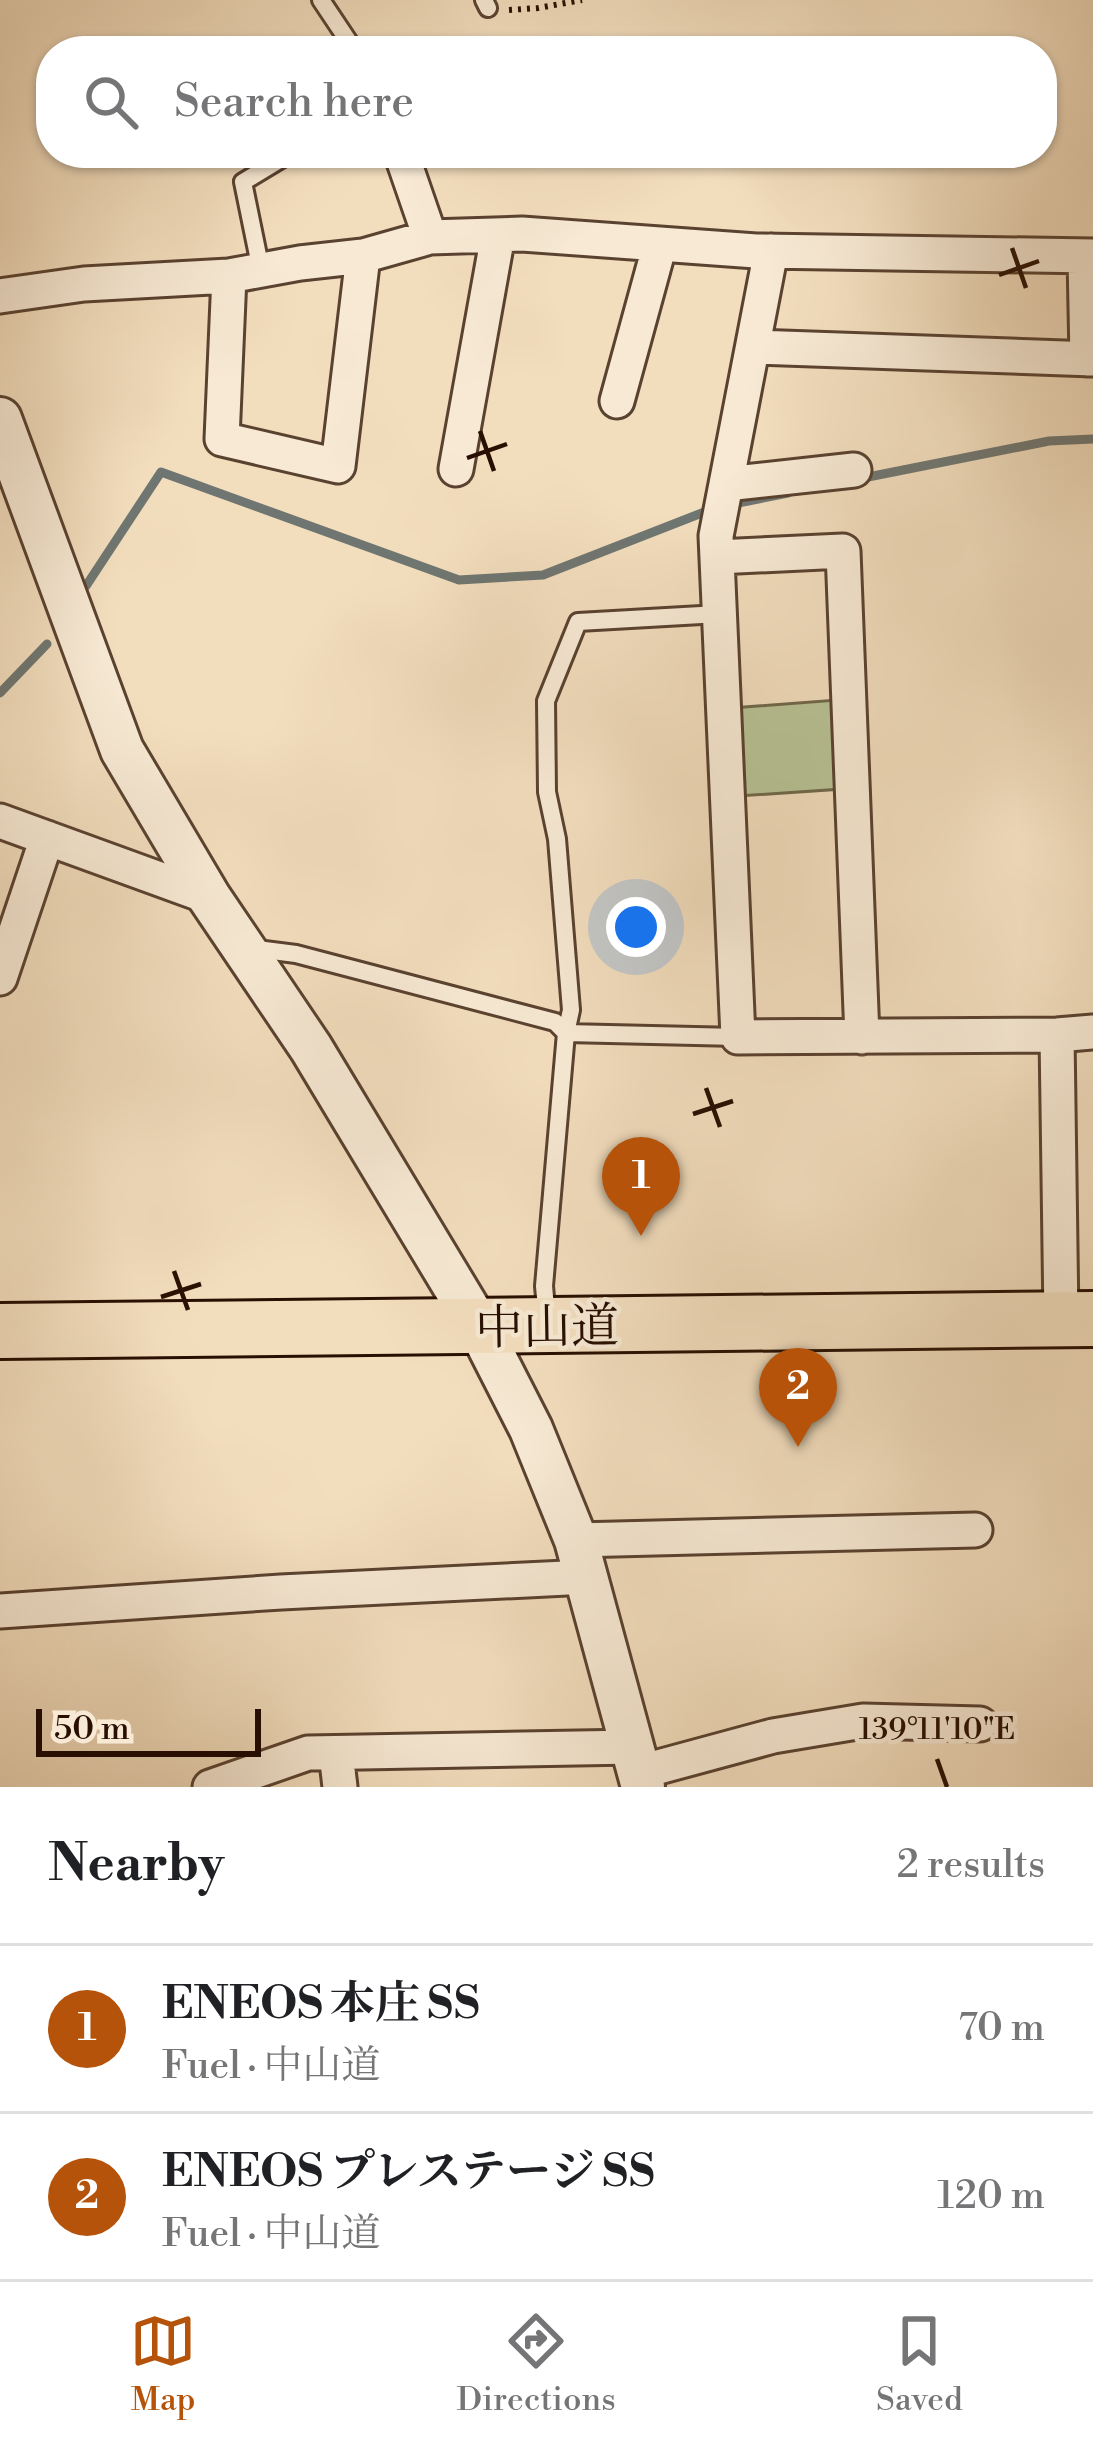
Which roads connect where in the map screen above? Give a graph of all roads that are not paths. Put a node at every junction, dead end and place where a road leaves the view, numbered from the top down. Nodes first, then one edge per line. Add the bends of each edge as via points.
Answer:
1 (320, 0) edge
2 (345, 36) edge
3 (266, 168) edge
4 (406, 168) edge
5 (498, 235) junction
6 (430, 237) junction
7 (660, 244) junction
8 (772, 251) junction
9 (363, 256) junction
10 (1089, 257) edge
11 (245, 273) junction
12 (0, 296) edge
13 (753, 347) junction
14 (1090, 359) edge
15 (617, 401) dead end
16 (0, 419) edge
17 (456, 470) dead end
18 (854, 470) dead end
19 (723, 501) junction
20 (717, 557) junction
21 (719, 614) junction
22 (0, 821) edge
23 (47, 838) junction
24 (209, 898) junction
25 (244, 947) junction
26 (0, 978) edge
27 (1093, 1032) edge
28 (566, 1033) junction
29 (1057, 1036) junction
30 (738, 1037) junction
31 (862, 1037) junction
32 (1077, 1319) edge
33 (548, 1326) junction
34 (479, 1327) junction
35 (0, 1331) edge
36 (975, 1530) dead end
37 (581, 1558) junction
38 (0, 1611) edge
39 (980, 1724) dead end
40 (336, 1753) junction
41 (639, 1769) edge
42 (210, 1787) edge
43 (340, 1787) edge

1 - 2 lane
3 - 11 lane via 243,182
4 - 6 street
5 - 6 street
5 - 7 street
5 - 17 street
6 - 9 street
7 - 8 street
7 - 15 street
8 - 10 street
8 - 13 street
9 - 11 street
9 - 11 street via 338,466 223,439
10 - 14 street
11 - 12 street
13 - 14 street
13 - 19 street
16 - 24 street via 122,750
18 - 19 street
19 - 20 street
20 - 21 street
20 - 31 street via 844,551
21 - 28 lane via 578,622 545,701 571,1010
21 - 30 street
22 - 23 street
23 - 24 street
23 - 26 street
24 - 25 street
25 - 28 lane via 555,1022
25 - 34 street
27 - 29 street
28 - 30 lane
28 - 33 lane via 544,1286
29 - 31 street
29 - 32 street
30 - 31 street
32 - 33 highway, 中山道
33 - 34 highway, 中山道
34 - 35 highway, 中山道
34 - 37 street via 531,1429
36 - 37 street
37 - 38 street via 281,1592
37 - 41 street
39 - 41 street via 863,1721
40 - 41 street
40 - 42 street via 308,1753
40 - 43 street

